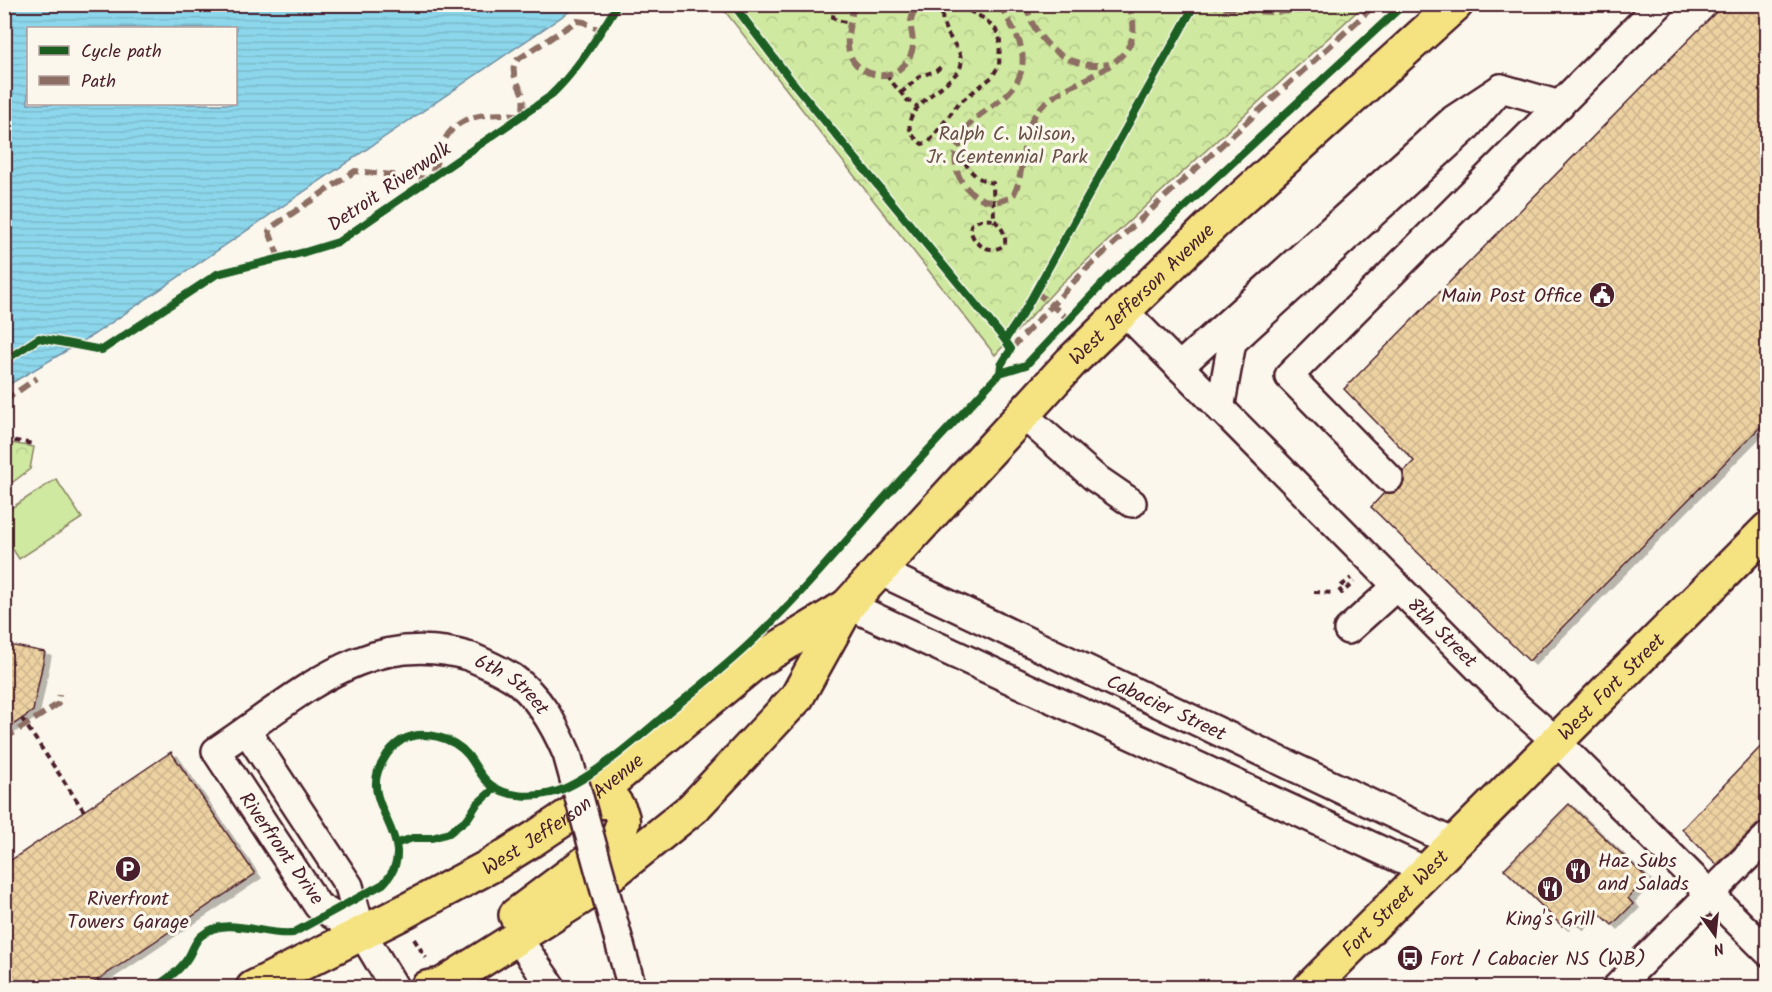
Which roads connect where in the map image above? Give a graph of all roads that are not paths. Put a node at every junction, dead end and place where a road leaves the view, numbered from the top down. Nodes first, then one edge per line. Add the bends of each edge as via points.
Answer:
1 (1456, 4) edge
2 (1660, 4) edge
3 (1501, 88) junction
4 (1560, 105) junction
5 (1123, 310) junction
6 (1179, 367) junction
7 (1220, 409) junction
8 (1022, 414) junction
9 (1389, 478) dead end
10 (1132, 503) dead end
11 (1767, 529) edge
12 (879, 571) junction
13 (1397, 586) junction
14 (848, 605) junction
15 (1348, 630) dead end
16 (247, 731) junction
17 (1556, 741) junction
18 (216, 751) joint
19 (574, 812) junction
20 (1767, 836) edge
21 (1454, 843) junction
22 (1426, 871) junction
23 (1710, 894) junction
24 (362, 933) junction
25 (517, 937) junction
26 (1767, 952) edge
27 (468, 967) junction
28 (427, 973) edge
29 (254, 987) edge
30 (395, 987) edge
31 (552, 987) edge
32 (632, 987) edge
33 (1310, 987) edge
34 (1616, 987) edge

1 - 5 main road, West Jefferson Avenue
2 - 4 street
3 - 4 street
3 - 6 street via 1454,119
3 - 7 street via 1465,129 1232,342
4 - 9 street via 1289,376
5 - 6 street, 8th Street
5 - 8 main road, West Jefferson Avenue
6 - 7 street, 8th Street
7 - 13 street, 8th Street
8 - 10 street via 1094,477
8 - 12 main road, West Jefferson Avenue
11 - 17 main road, West Fort Street
12 - 14 main road, West Jefferson Avenue
12 - 21 street, Cabacier Street
13 - 15 street
13 - 17 street, 8th Street
14 - 19 main road, West Jefferson Avenue via 754,663
14 - 22 street, Cabacier Street
14 - 25 main road, West Jefferson Avenue via 796,697 693,808 585,895
16 - 18 street, 6th Street
16 - 24 street, Riverfront Drive via 349,886
16 - 32 street, 6th Street, bridge via 323,678 351,664 399,649 450,650 514,678 556,729 567,754
17 - 21 main road, West Fort Street
17 - 23 street, 8th Street
18 - 24 street, Riverfront Drive via 318,906
19 - 24 main road, West Jefferson Avenue via 490,866
19 - 27 main road via 598,801 614,802 621,812 623,826 616,840 507,922
20 - 23 street
21 - 22 main road, Fort Street West
22 - 33 main road, Fort Street West
23 - 26 street, 8th Street
23 - 34 street
24 - 29 main road, West Jefferson Avenue
24 - 30 street, Riverfront Drive
25 - 27 main road, West Jefferson Avenue
25 - 31 street
27 - 28 main road, West Jefferson Avenue via 441,985

